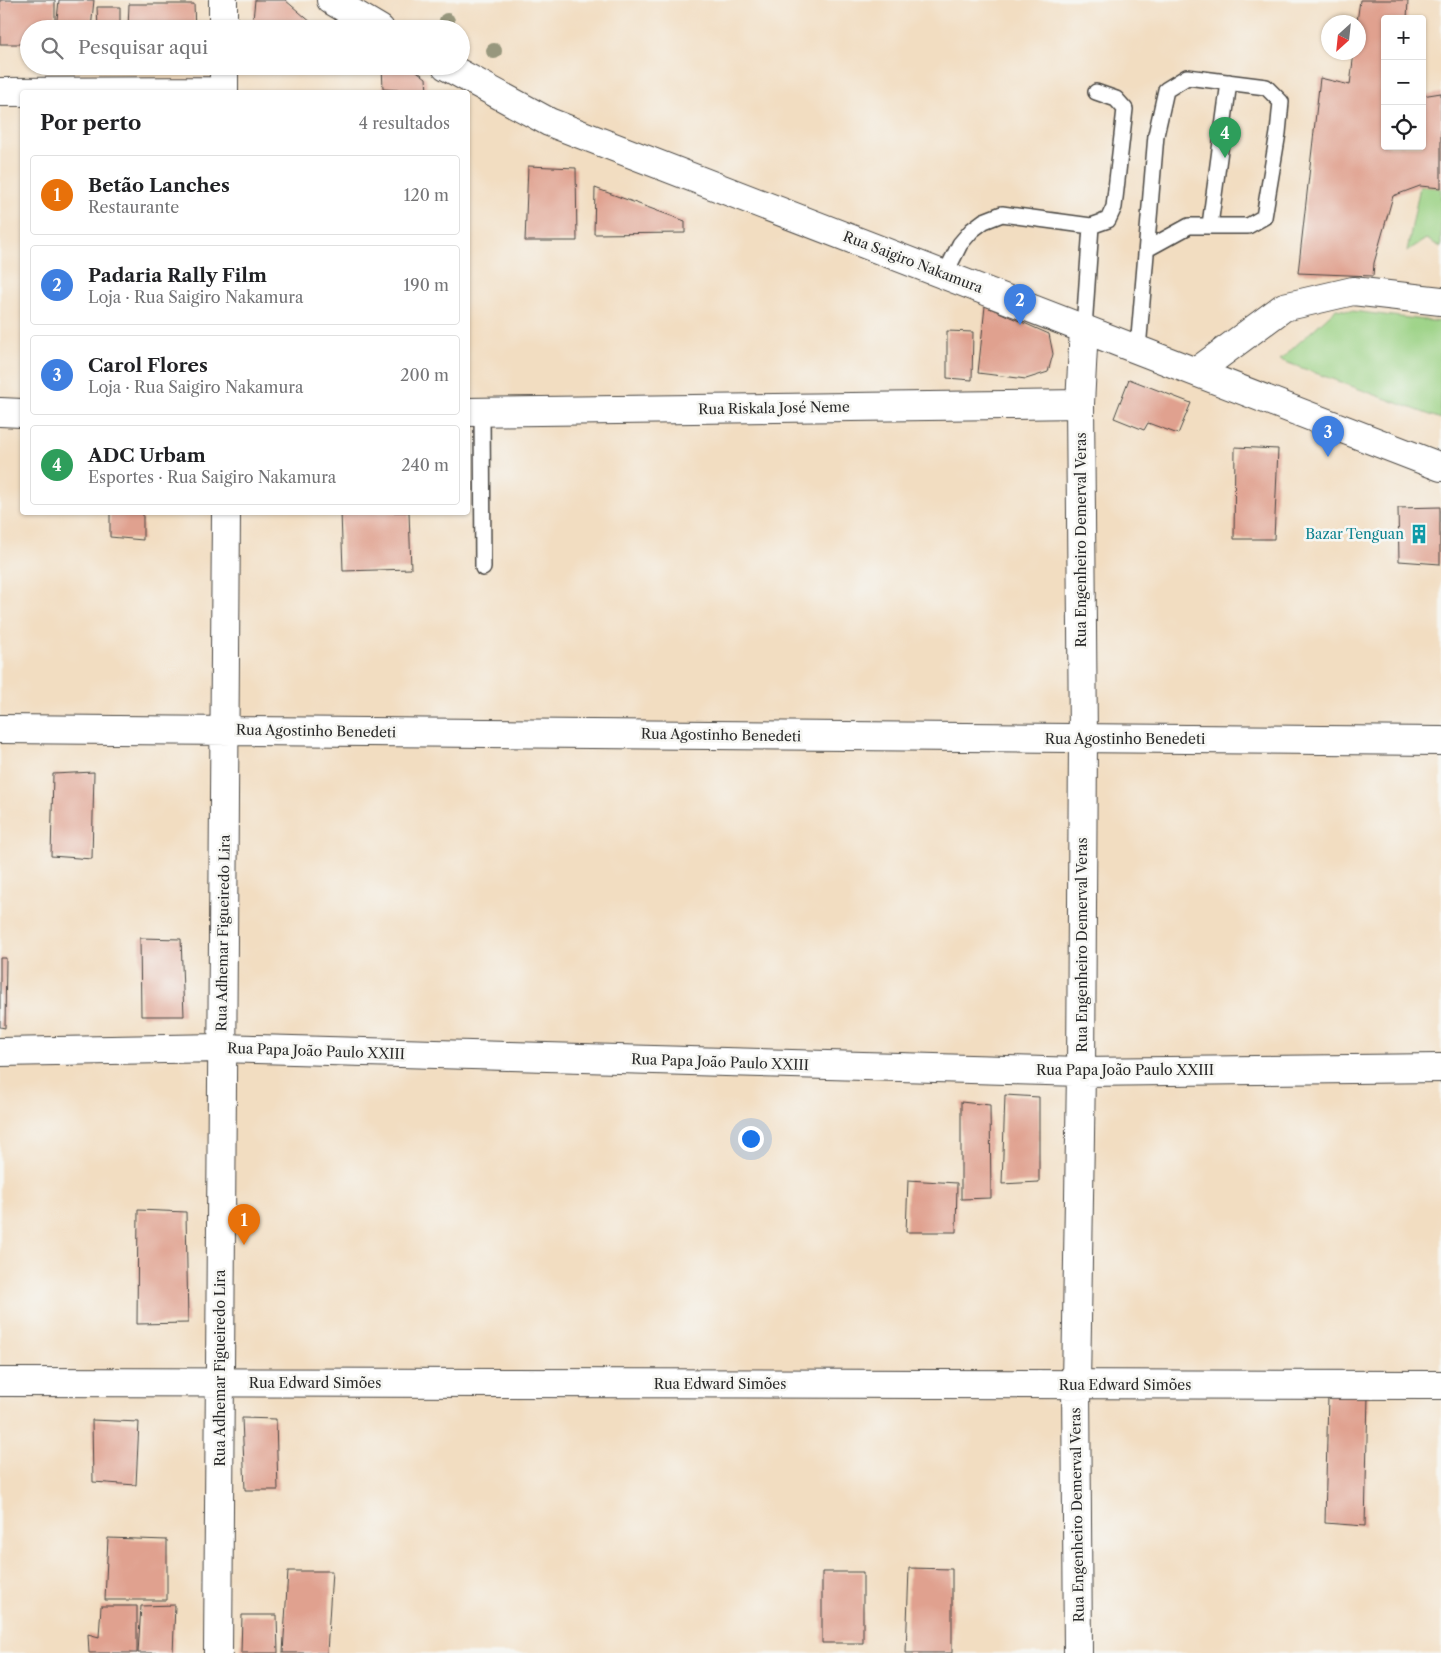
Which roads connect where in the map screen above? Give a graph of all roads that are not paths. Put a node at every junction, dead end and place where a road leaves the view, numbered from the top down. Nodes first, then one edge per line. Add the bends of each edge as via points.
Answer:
1 (223, 0) edge
2 (331, 0) edge
3 (223, 20) edge
4 (365, 20) edge
5 (463, 75) edge
6 (1228, 82) junction
7 (224, 83) edge
8 (50, 90) edge
9 (20, 91) edge
10 (0, 92) edge
11 (1096, 92) dead end
12 (1210, 225) junction
13 (1091, 226) junction
14 (1147, 249) junction
15 (945, 274) junction
16 (1441, 302) edge
17 (1084, 328) junction
18 (1138, 349) junction
19 (1196, 372) junction
20 (1080, 404) junction
21 (0, 412) edge
22 (475, 412) edge
23 (20, 413) edge
24 (1441, 466) edge
25 (226, 515) edge
26 (483, 568) dead end
27 (0, 730) edge
28 (225, 730) junction
29 (1083, 738) junction
30 (1441, 741) edge
31 (221, 1048) junction
32 (0, 1052) edge
33 (1441, 1068) edge
34 (1081, 1072) junction
35 (0, 1382) edge
36 (220, 1383) junction
37 (1076, 1385) junction
38 (1441, 1385) edge
39 (218, 1653) edge
40 (1078, 1653) edge

1 - 3 street
2 - 4 street
5 - 15 street, Rua Saigiro Nakamura via 549,122
6 - 12 lane
6 - 12 lane via 1266,87 1281,102 1278,133 1264,217 1248,226
6 - 14 lane via 1187,77 1166,90 1156,134
7 - 8 street
9 - 10 street
11 - 13 lane via 1116,99 1125,109 1114,207 1108,220
12 - 14 lane via 1189,226
13 - 15 lane via 1002,214 972,230 960,244
13 - 17 lane
14 - 18 lane
15 - 17 street, Rua Saigiro Nakamura
16 - 19 street via 1352,291 1284,307
17 - 18 street, Rua Saigiro Nakamura
17 - 20 street, Rua Engenheiro Demerval Veras
18 - 19 street, Rua Saigiro Nakamura
19 - 24 street, Rua Saigiro Nakamura
20 - 22 street, Rua Riskala José Neme
20 - 29 street, Rua Engenheiro Demerval Veras
21 - 23 street
22 - 26 lane
25 - 28 street, Rua Adhemar Figueiredo Lira
27 - 28 street, Rua Agostinho Benedeti
28 - 29 street, Rua Agostinho Benedeti
28 - 31 street, Rua Adhemar Figueiredo Lira
29 - 30 street, Rua Agostinho Benedeti
29 - 34 street, Rua Engenheiro Demerval Veras
31 - 32 street, Rua Papa João Paulo XXIII
31 - 34 street, Rua Papa João Paulo XXIII
31 - 36 street, Rua Adhemar Figueiredo Lira
33 - 34 street, Rua Papa João Paulo XXIII
34 - 37 street, Rua Engenheiro Demerval Veras
35 - 36 street, Rua Edward Simões
36 - 37 street, Rua Edward Simões
36 - 39 street, Rua Adhemar Figueiredo Lira
37 - 38 street, Rua Edward Simões
37 - 40 street, Rua Engenheiro Demerval Veras

